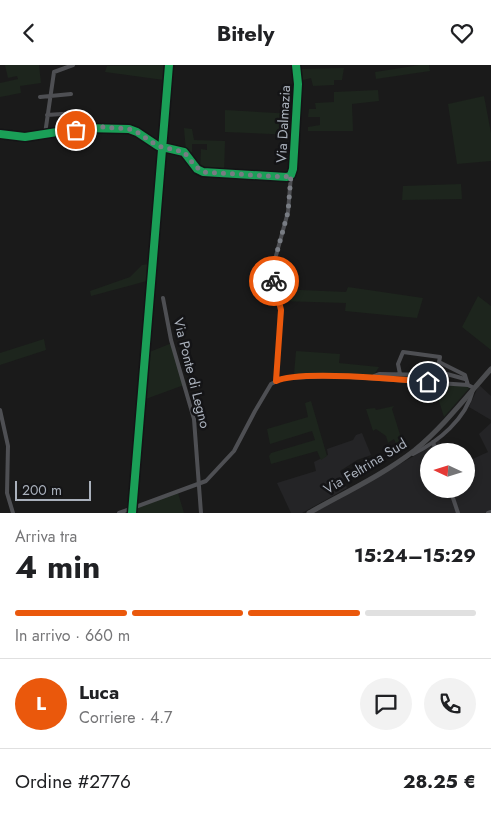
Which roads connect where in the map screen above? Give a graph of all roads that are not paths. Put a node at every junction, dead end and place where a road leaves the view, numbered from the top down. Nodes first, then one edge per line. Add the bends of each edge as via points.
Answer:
1 (73, 65) edge
2 (296, 65) edge
3 (71, 94) dead end
4 (50, 96) junction
5 (40, 97) dead end
6 (77, 113) dead end
7 (47, 115) junction
8 (0, 134) edge
9 (45, 135) junction
10 (291, 175) junction
11 (163, 298) dead end
12 (439, 362) junction
13 (491, 369) edge
14 (439, 372) junction
15 (400, 374) junction
16 (374, 376) dead end
17 (465, 379) junction
18 (276, 381) junction
19 (468, 385) junction
20 (474, 388) junction
21 (0, 410) edge
22 (433, 442) joint
23 (406, 457) junction
24 (199, 484) junction
25 (453, 498) edge
26 (13, 513) edge
27 (119, 513) edge
28 (201, 513) edge
29 (309, 513) edge
30 (458, 513) edge

1 - 4 street via 54,72
2 - 10 street, Via Dalmazia via 296,124
3 - 4 street
4 - 5 street
4 - 7 street
6 - 7 street
7 - 9 street
8 - 9 street, Via Dalmazia via 22,137
9 - 10 street, Via Dalmazia via 83,128 129,129 158,146 184,152 203,172
10 - 18 street, Via Dalmazia via 288,212 274,261 274,282 281,310
11 - 24 street, Via Ponte di Legno via 171,340 194,419
12 - 14 street
12 - 15 street via 440,357 406,351 400,357
12 - 17 street via 465,375
13 - 20 main road, Via Feltrina Sud
14 - 15 street via 434,375
14 - 17 street
15 - 16 street
17 - 19 street
18 - 19 street via 291,377 336,377
18 - 24 street via 258,405 234,451 206,481
19 - 20 street
20 - 22 street via 467,407 454,425
20 - 23 main road, Via Feltrina Sud
21 - 26 street via 8,446 6,493
22 - 23 street
23 - 29 main road, Via Feltrina Sud
24 - 27 street
24 - 28 street, Via Ponte di Legno
25 - 30 street

